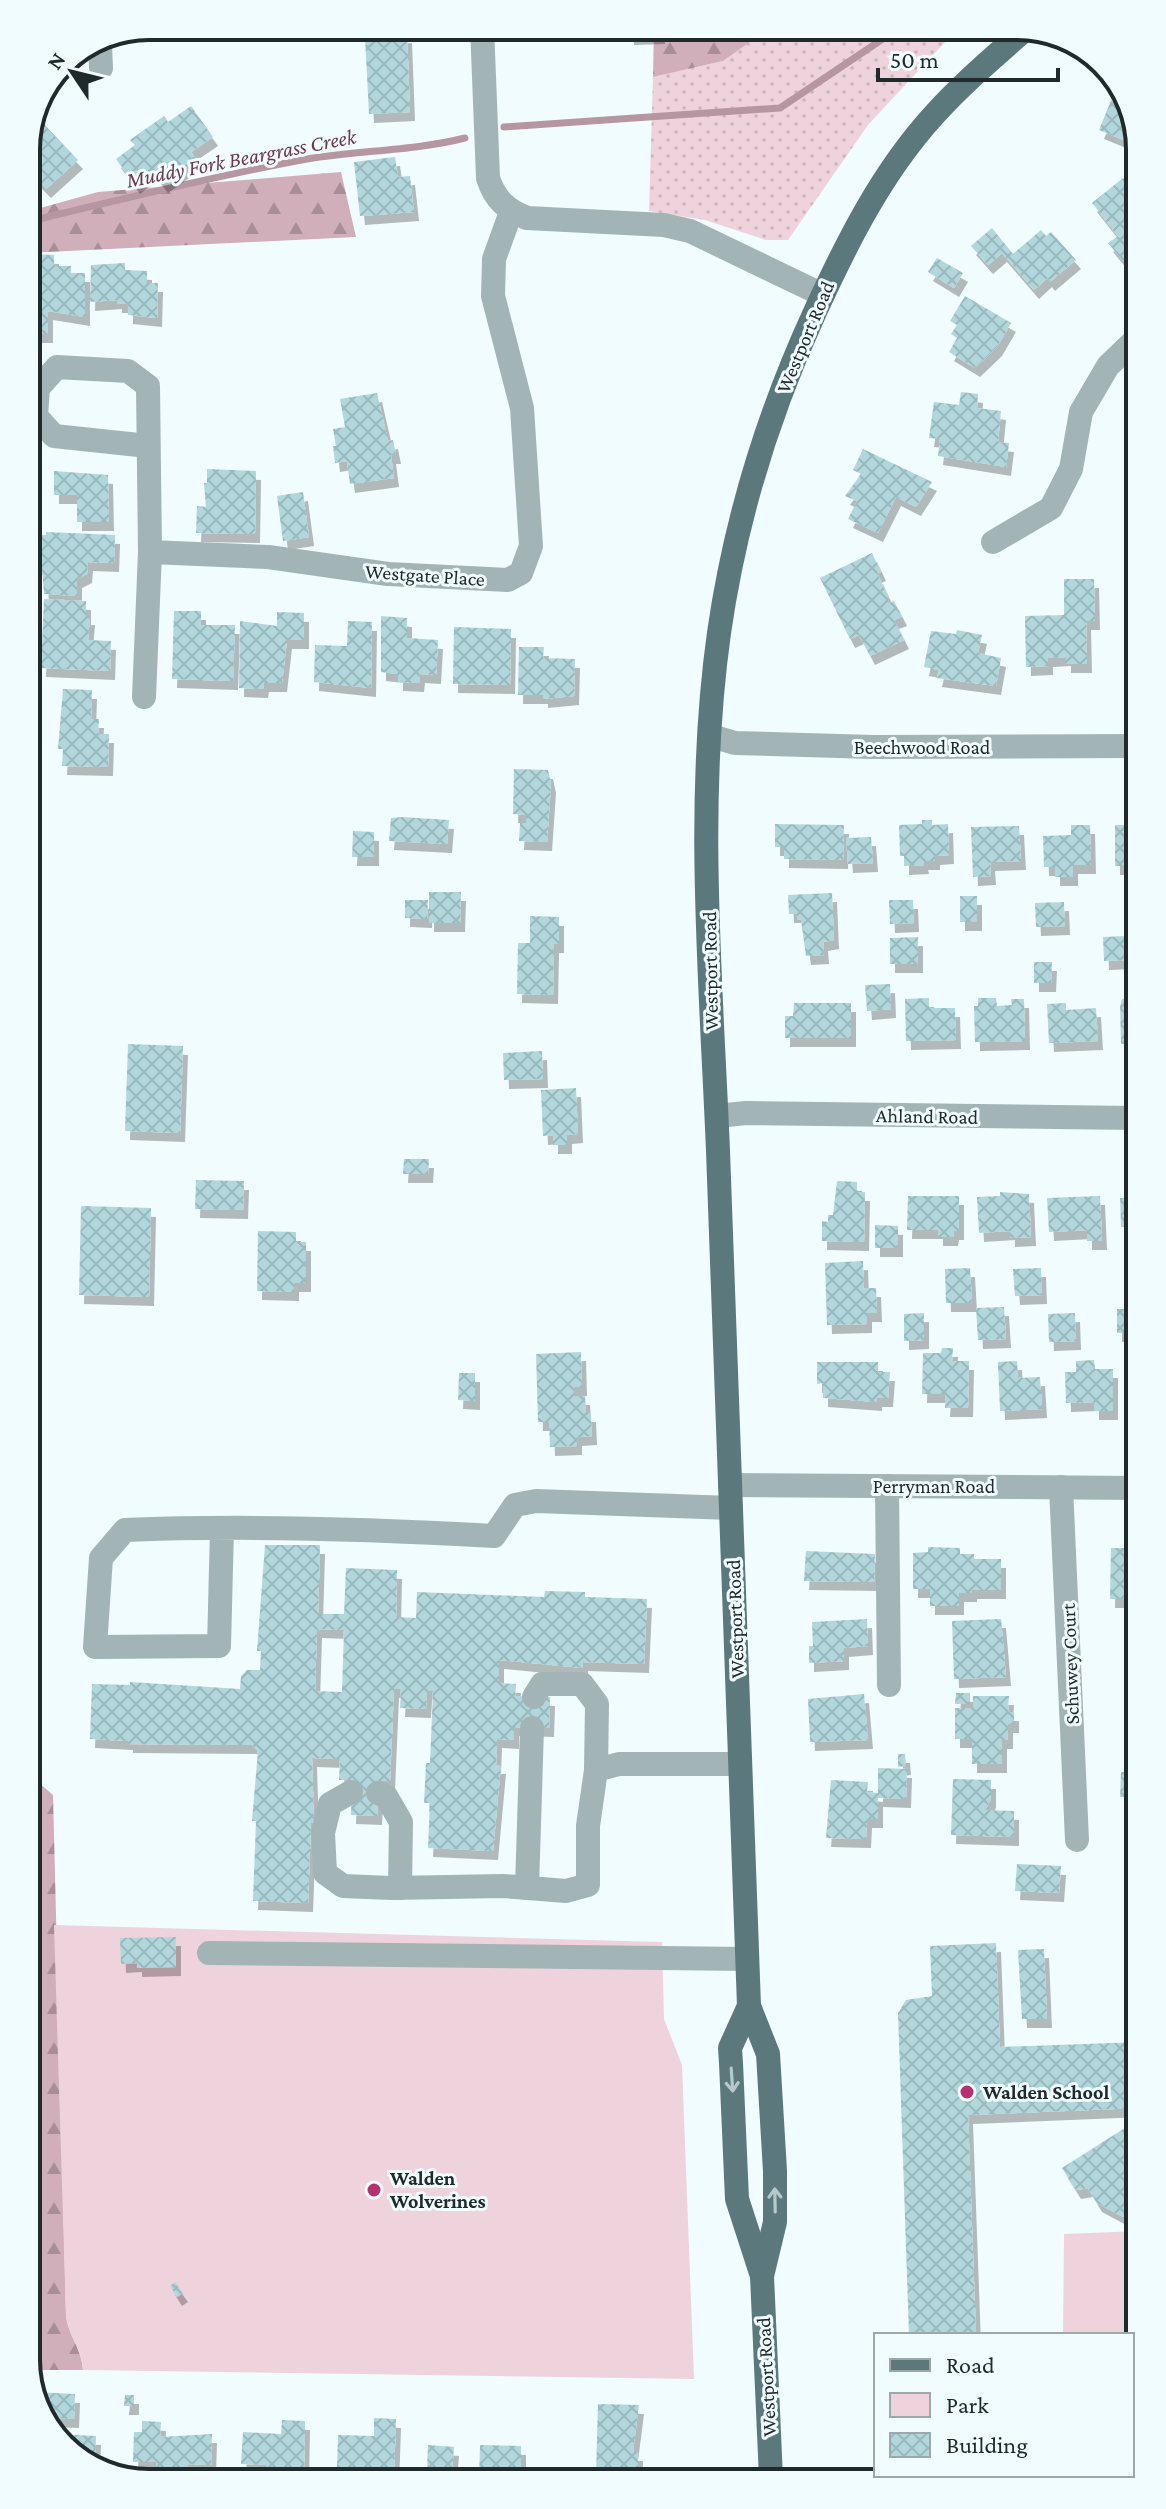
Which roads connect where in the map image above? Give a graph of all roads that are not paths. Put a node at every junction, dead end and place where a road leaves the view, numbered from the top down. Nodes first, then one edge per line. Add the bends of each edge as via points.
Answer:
1 (483, 40) edge
2 (1015, 40) edge
3 (511, 212) junction
4 (823, 295) junction
5 (1126, 349) edge
6 (40, 386) edge
7 (40, 420) edge
8 (148, 446) junction
9 (993, 542) dead end
10 (150, 552) junction
11 (144, 697) dead end
12 (711, 736) junction
13 (1126, 746) edge
14 (717, 1116) junction
15 (1126, 1118) edge
16 (887, 1486) junction
17 (1061, 1487) junction
18 (1126, 1488) edge
19 (730, 1497) junction
20 (222, 1529) junction
21 (889, 1685) dead end
22 (534, 1697) dead end
23 (532, 1728) dead end
24 (740, 1764) junction
25 (596, 1770) junction
26 (351, 1792) dead end
27 (378, 1793) dead end
28 (1077, 1840) dead end
29 (400, 1888) junction
30 (527, 1888) junction
31 (209, 1953) dead end
32 (747, 1959) junction
33 (749, 2006) junction
34 (762, 2276) junction
35 (771, 2469) edge

1 - 3 street via 488,178 498,200
2 - 4 main road, Westport Road via 924,128 849,236
3 - 4 street via 527,218 690,231
3 - 10 street, Westgate Place via 494,259 493,296 522,408 531,546 521,573 508,580 388,574 268,557
4 - 12 main road, Westport Road via 766,431 744,509 719,633
5 - 9 street via 1108,366 1081,412 1071,469 1051,508
6 - 8 street via 57,367 128,371 148,386
7 - 8 street via 54,436
8 - 10 street
10 - 11 street
12 - 13 street, Beechwood Road via 735,743 873,747
12 - 14 main road, Westport Road via 710,1033
14 - 15 street, Ahland Road
14 - 19 main road, Westport Road
16 - 17 street, Perryman Road
16 - 19 street, Perryman Road
16 - 21 street
17 - 18 street, Perryman Road
17 - 28 street, Schuwey Court
19 - 20 street, Perryman Road via 536,1501 515,1505 494,1536
19 - 24 main road, Westport Road
20 - 20 street via 125,1530 101,1558 95,1647 219,1646
22 - 25 street via 542,1684 582,1684 597,1704
23 - 30 street
24 - 25 street via 619,1764
24 - 32 main road, Westport Road
25 - 30 street via 588,1826 588,1885 566,1891
26 - 29 street via 330,1804 323,1833 325,1873 343,1886
27 - 29 street via 386,1796 401,1822
29 - 30 street
31 - 32 street
32 - 33 main road, Westport Road
34 -> 33 main road, Westport Road via 775,2222 775,2171 768,2054
33 -> 34 main road, Westport Road via 730,2048 737,2199
34 - 35 main road, Westport Road

